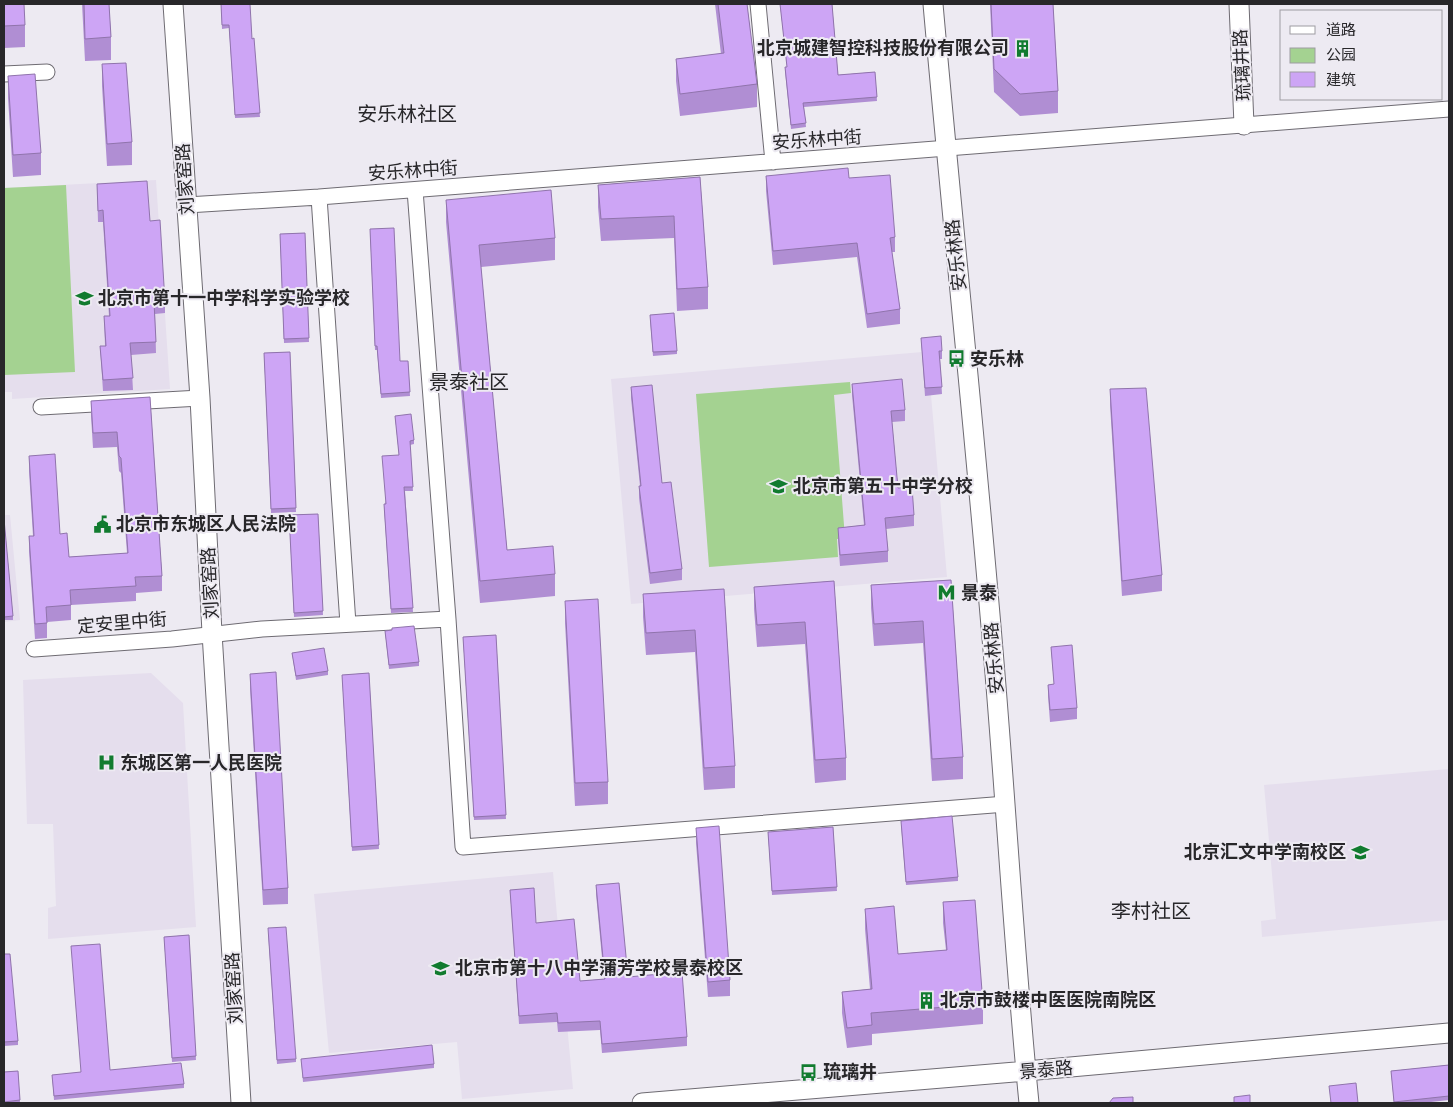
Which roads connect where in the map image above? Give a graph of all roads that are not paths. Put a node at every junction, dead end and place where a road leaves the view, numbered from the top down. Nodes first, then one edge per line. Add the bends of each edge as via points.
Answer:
1 (173, 4) edge
2 (758, 4) edge
3 (933, 4) edge
4 (1239, 4) edge
5 (46, 72) dead end
6 (4, 74) edge
7 (1449, 109) edge
8 (1244, 125) junction
9 (946, 148) junction
10 (773, 162) junction
11 (414, 190) junction
12 (319, 197) junction
13 (187, 205) junction
14 (200, 398) junction
15 (40, 407) dead end
16 (448, 619) junction
17 (348, 624) junction
18 (212, 633) junction
19 (34, 649) dead end
20 (1006, 804) junction
21 (1449, 1033) edge
22 (1026, 1072) junction
23 (241, 1103) edge
24 (642, 1103) edge
25 (1029, 1103) edge

1 - 13 street, 刘家窑路
2 - 10 street
3 - 9 street, 安乐林路
4 - 8 street, 琉璃井路
5 - 6 street
7 - 8 street, 安乐林中街
8 - 9 street, 安乐林中街
9 - 10 street, 安乐林中街
9 - 20 street, 安乐林路
10 - 11 street, 安乐林中街
11 - 12 street, 安乐林中街
11 - 16 street
12 - 13 street, 安乐林中街
12 - 17 street
13 - 14 street, 刘家窑路
14 - 15 street
14 - 18 street, 刘家窑路
16 - 17 street, 定安里中街
16 - 20 street via 463,847
17 - 18 street, 定安里中街
18 - 19 street, 定安里中街
18 - 23 street, 刘家窑路
20 - 22 street, 安乐林路
21 - 22 street, 景泰路
22 - 24 street, 景泰路
22 - 25 street, 安乐林路

